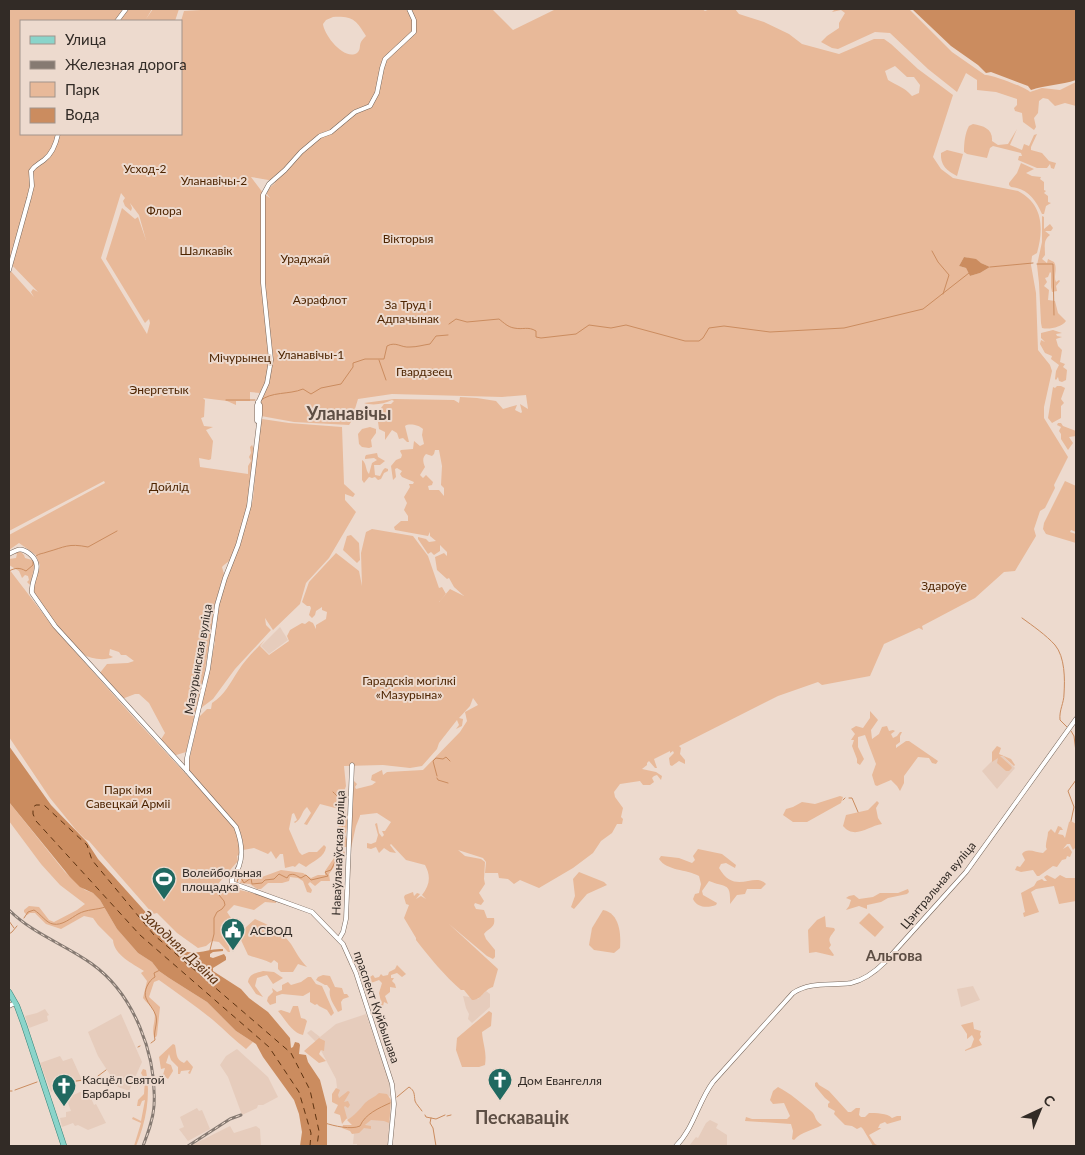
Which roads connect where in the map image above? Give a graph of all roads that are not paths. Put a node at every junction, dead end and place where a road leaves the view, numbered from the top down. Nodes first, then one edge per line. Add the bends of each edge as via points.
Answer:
1 (126, 9) edge
2 (409, 9) edge
3 (118, 20) edge
4 (58, 135) edge
5 (9, 270) edge
6 (9, 554) edge
7 (1076, 719) edge
8 (186, 764) junction
9 (181, 765) junction
10 (352, 765) dead end
11 (186, 771) junction
12 (339, 939) junction
13 (9, 992) edge
14 (9, 997) edge
15 (12, 1004) edge
16 (62, 1146) edge
17 (390, 1146) edge
18 (676, 1146) edge

1 - 3 street
2 - 8 street, Мазурынская вуліца via 414,20 414,32 386,59 370,106 355,112 331,132 320,136 264,189 263,283 271,360 258,402 260,410 249,506 217,606 208,669
4 - 5 street via 56,146 31,171 32,186
6 - 9 street via 18,548 33,558 37,564 32,593 55,626
7 - 18 street, Цэнтральная вуліца via 966,872 885,962 856,981 798,990 710,1086 687,1132
8 - 9 street
8 - 11 street, Мазурынская вуліца
9 - 11 street
10 - 12 street, Наваўланаўская вуліца via 346,919
11 - 12 street, праспект Куйбышава via 236,827 242,858 232,878 233,884 312,912
12 - 17 street, праспект Куйбышава via 350,956 392,1084 394,1104
13 - 15 main road
14 - 15 main road
15 - 16 main road via 27,1032

